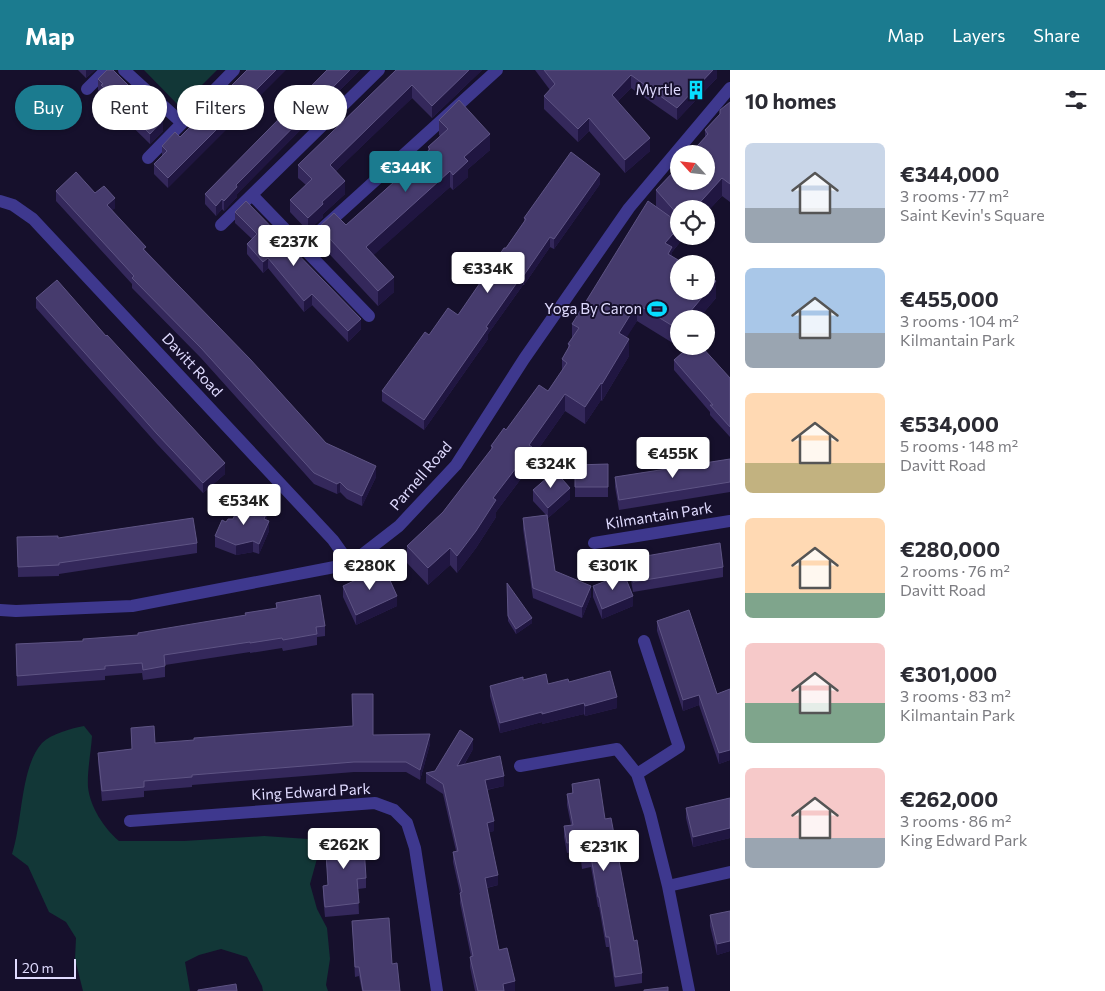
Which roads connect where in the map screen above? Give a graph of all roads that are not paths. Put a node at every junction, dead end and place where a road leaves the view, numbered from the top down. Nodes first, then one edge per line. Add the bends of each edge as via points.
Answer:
1 (106, 70) edge
2 (124, 70) edge
3 (234, 70) edge
4 (379, 70) edge
5 (497, 70) edge
6 (219, 85) edge
7 (730, 88) edge
8 (86, 89) dead end
9 (177, 118) edge
10 (177, 128) edge
11 (148, 158) dead end
12 (252, 194) junction
13 (0, 201) edge
14 (221, 226) dead end
15 (303, 246) junction
16 (369, 316) dead end
17 (730, 521) edge
18 (594, 543) dead end
19 (350, 564) junction
20 (0, 610) edge
21 (644, 641) dead end
22 (520, 766) dead end
23 (637, 774) junction
24 (130, 821) dead end
25 (730, 872) edge
26 (668, 886) junction
27 (437, 991) edge
28 (689, 991) edge

1 - 8 street
2 - 9 street
3 - 6 street
4 - 12 street
5 - 15 street
7 - 19 street, Parnell Road via 629,208 524,359 456,465 399,526
10 - 11 street
12 - 14 street
12 - 15 street
13 - 19 street, Davitt Road via 18,208 42,227 333,540
15 - 16 street
17 - 18 street, Kilmantain Park
19 - 20 street, Parnell Road via 132,606
21 - 23 street via 679,747
22 - 23 street via 617,749
23 - 26 street
24 - 27 street, King Edward Park via 375,803 394,810 407,823 415,848
25 - 26 street
26 - 28 street

